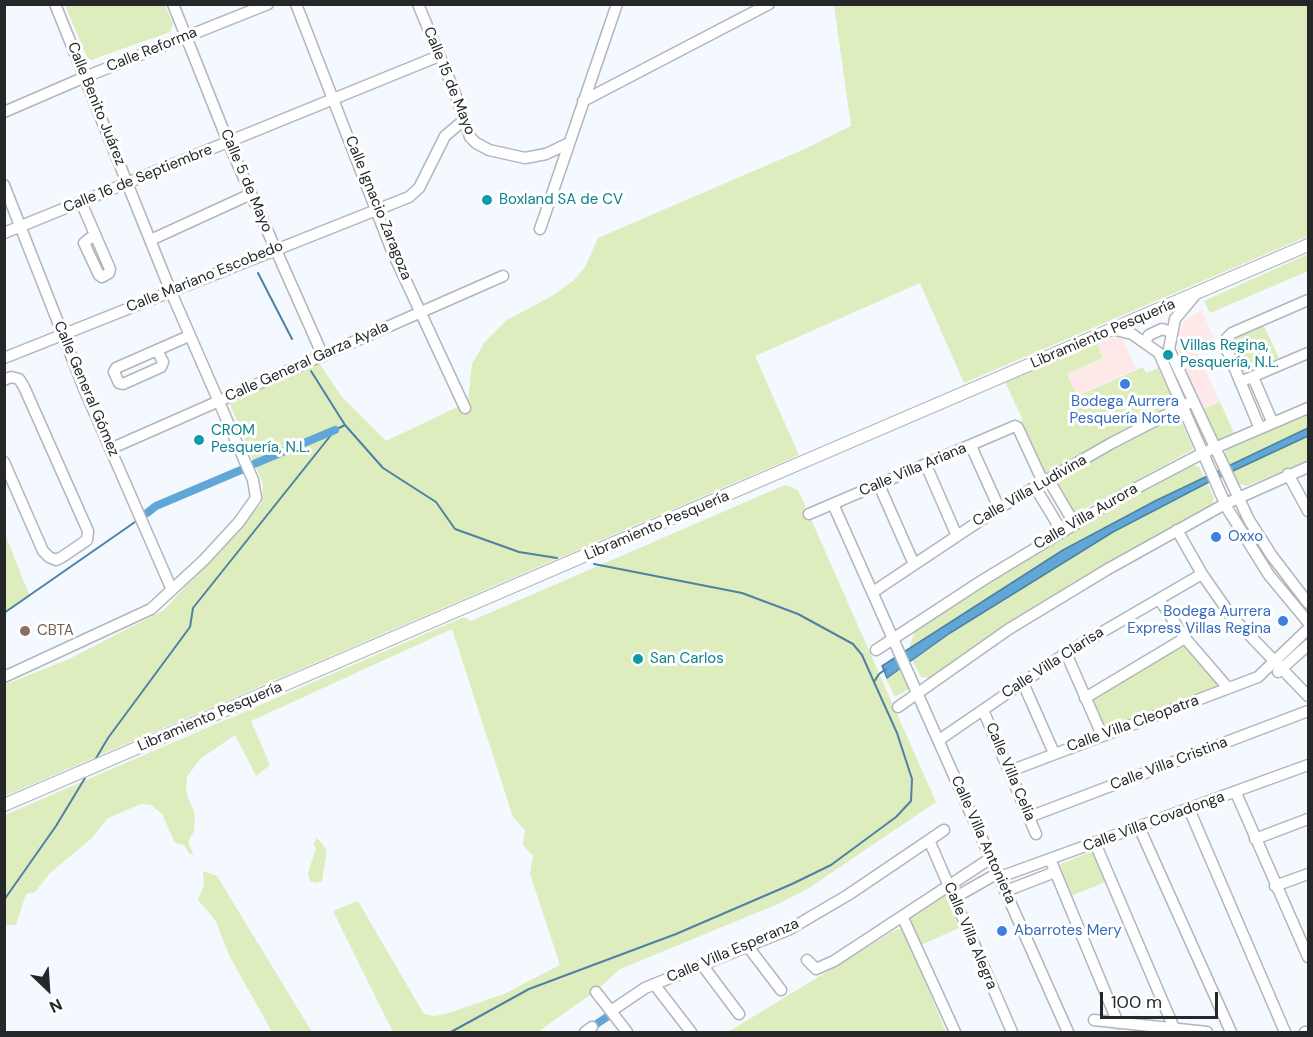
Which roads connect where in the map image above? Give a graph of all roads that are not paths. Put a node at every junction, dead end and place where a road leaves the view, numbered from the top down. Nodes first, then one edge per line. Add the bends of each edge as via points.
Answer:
1 (55, 4) edge
2 (173, 4) edge
3 (268, 4) edge
4 (296, 4) edge
5 (418, 4) edge
6 (617, 4) edge
7 (770, 4) edge
8 (186, 36) junction
9 (439, 56) junction
10 (85, 77) junction
11 (335, 99) junction
12 (583, 101) junction
13 (4, 112) edge
14 (464, 120) junction
15 (228, 142) junction
16 (568, 143) junction
17 (128, 184) junction
18 (4, 185) edge
19 (251, 194) junction
20 (81, 202) junction
21 (377, 208) junction
22 (21, 226) junction
23 (540, 229) dead end
24 (4, 233) edge
25 (95, 234) dead end
26 (155, 238) dead end
27 (1308, 245) edge
28 (275, 249) junction
29 (503, 276) dead end
30 (171, 292) junction
31 (1197, 293) junction
32 (1308, 300) edge
33 (1158, 310) junction
34 (420, 311) junction
35 (1141, 317) junction
36 (1175, 319) junction
37 (1112, 329) junction
38 (62, 334) junction
39 (1134, 334) junction
40 (189, 336) junction
41 (1170, 336) junction
42 (1148, 345) junction
43 (157, 350) dead end
44 (1308, 353) edge
45 (323, 356) junction
46 (4, 358) edge
47 (1253, 377) junction
48 (4, 380) edge
49 (1240, 382) junction
50 (1193, 401) junction
51 (218, 402) junction
52 (1182, 407) junction
53 (465, 408) dead end
54 (1308, 408) edge
55 (1266, 424) junction
56 (971, 446) junction
57 (110, 449) junction
58 (1210, 453) junction
59 (4, 462) edge
60 (926, 465) junction
61 (1308, 467) edge
62 (1288, 474) junction
63 (1042, 483) junction
64 (879, 485) junction
65 (1230, 498) junction
66 (834, 504) junction
67 (999, 508) junction
68 (1308, 511) edge
69 (809, 514) dead end
70 (1074, 523) junction
71 (1061, 530) junction
72 (1177, 530) junction
73 (956, 534) junction
74 (913, 562) junction
75 (1202, 574) junction
76 (172, 590) junction
77 (873, 592) junction
78 (1159, 599) junction
79 (1308, 603) edge
80 (1308, 622) edge
81 (1308, 629) edge
82 (1185, 638) junction
83 (894, 639) junction
84 (1308, 645) edge
85 (876, 650) dead end
86 (1066, 653) junction
87 (1279, 666) junction
88 (4, 677) edge
89 (1023, 683) junction
90 (1228, 688) junction
91 (917, 691) junction
92 (1308, 696) edge
93 (1086, 698) junction
94 (898, 707) dead end
95 (983, 710) junction
96 (1308, 711) edge
97 (1102, 735) junction
98 (939, 740) junction
99 (1054, 753) junction
100 (1308, 765) edge
101 (1010, 771) junction
102 (1236, 793) junction
103 (4, 806) edge
104 (1189, 809) junction
105 (1029, 817) junction
106 (1308, 819) edge
107 (1139, 827) junction
108 (944, 830) dead end
109 (1036, 834) dead end
110 (1255, 839) junction
111 (929, 840) junction
112 (1095, 843) junction
113 (991, 858) junction
114 (1050, 859) junction
115 (1055, 872) junction
116 (1308, 874) edge
117 (999, 875) junction
118 (948, 886) junction
119 (1275, 886) junction
120 (1006, 891) junction
121 (954, 898) junction
122 (903, 918) junction
123 (1308, 927) edge
124 (1297, 931) junction
125 (749, 948) junction
126 (1308, 957) edge
127 (807, 960) dead end
128 (703, 966) junction
129 (654, 984) junction
130 (781, 990) dead end
131 (596, 992) dead end
132 (611, 1011) junction
133 (740, 1014) dead end
134 (1094, 1020) dead end
135 (1118, 1023) junction
136 (1174, 1028) junction
137 (627, 1032) edge
138 (693, 1032) edge
139 (955, 1032) edge
140 (1012, 1032) edge
141 (1068, 1032) edge
142 (1207, 1032) edge
143 (1231, 1032) edge
144 (1286, 1032) edge

1 - 10 street, Calle Benito Juárez
2 - 8 street, Calle 5 de Mayo
3 - 8 street, Calle Reforma
4 - 11 street, Calle Ignacio Zaragoza
5 - 9 street, Calle 15 de Mayo
6 - 12 street
7 - 12 street
8 - 10 street, Calle Reforma
8 - 15 street, Calle 5 de Mayo
9 - 11 street, Calle 16 de Septiembre
9 - 14 street, Calle 15 de Mayo
10 - 13 street, Calle Reforma
10 - 17 street, Calle Benito Juárez
11 - 15 street, Calle 16 de Septiembre
11 - 21 street, Calle Ignacio Zaragoza
12 - 16 street
14 - 16 street, Calle 15 de Mayo via 470,137 489,150 525,158
14 - 21 street, Calle Mariano Escobedo via 445,136 419,188 406,199
15 - 17 street, Calle 16 de Septiembre
15 - 19 street, Calle 5 de Mayo
16 - 23 street
17 - 20 street, Calle 16 de Septiembre
17 - 30 street, Calle Benito Juárez
18 - 22 street, Calle General Gómez
19 - 26 street
19 - 28 street, Calle 5 de Mayo
20 - 22 street, Calle 16 de Septiembre
20 - 25 street
21 - 28 street, Calle Mariano Escobedo
21 - 34 street, Calle Ignacio Zaragoza
22 - 24 street, Calle 16 de Septiembre
22 - 38 street, Calle General Gómez
27 - 31 main road, Libramiento Pesquería
28 - 30 street, Calle Mariano Escobedo
28 - 45 street, Calle 5 de Mayo
29 - 34 street, Calle General Garza Ayala
30 - 38 street, Calle Mariano Escobedo
30 - 40 street, Calle Benito Juárez
31 - 33 main road, Libramiento Pesquería
31 - 36 street
32 - 49 street via 1227,338 1226,347
33 - 35 main road, Libramiento Pesquería
33 - 36 street via 1173,312
34 - 45 street, Calle General Garza Ayala
34 - 53 street, Calle Ignacio Zaragoza
35 - 37 main road, Libramiento Pesquería
35 - 39 street via 1131,326
36 - 41 street
37 - 39 street
37 - 103 main road, Libramiento Pesquería
38 - 46 street, Calle Mariano Escobedo
38 - 57 street, Calle General Gómez
39 - 42 street
40 - 43 street
40 - 51 street, Calle Benito Juárez
41 - 42 street via 1164,349
41 - 42 street via 1162,329 1147,337
41 - 50 street via 1169,349
42 - 52 street via 1159,353
44 - 47 street
45 - 51 street, Calle General Garza Ayala
47 - 49 street
47 - 55 street
48 - 59 street via 11,377 24,387 88,531 87,540 56,560 49,557
49 - 55 street
50 - 52 street, Calle Villa Ludivina
50 - 58 street
51 - 57 street, Calle General Garza Ayala
51 - 76 street, Calle Benito Juárez via 253,480 256,498 239,522
52 - 58 street
52 - 63 street, Calle Villa Ludivina
54 - 55 street, Calle Villa Aurora
55 - 58 street, Calle Villa Aurora
56 - 60 street, Calle Villa Ariana
56 - 63 street, Calle Villa Ariana via 1016,426
56 - 67 street
57 - 76 street, Calle General Gómez
58 - 65 street
58 - 70 street, Calle Villa Aurora
60 - 64 street, Calle Villa Ariana
60 - 73 street
61 - 62 street
62 - 65 street
62 - 68 street
63 - 67 street, Calle Villa Ludivina
63 - 70 street
63 - 71 street
64 - 66 street, Calle Villa Ariana
64 - 74 street
65 - 72 street
65 - 79 street
65 - 80 street via 1269,575
66 - 69 street, Calle Villa Ariana
66 - 77 street
67 - 73 street, Calle Villa Ludivina
70 - 71 street, Calle Villa Aurora
71 - 83 street, Calle Villa Aurora
72 - 75 street
72 - 91 street via 1107,568
73 - 74 street, Calle Villa Ludivina
74 - 77 street, Calle Villa Ludivina
75 - 78 street, Calle Villa Clarisa
75 - 87 street via 1232,617
76 - 88 street via 151,609 126,622
77 - 83 street
78 - 82 street
78 - 86 street, Calle Villa Clarisa
81 - 87 street, Calle Villa Cleopatra
82 - 90 street
82 - 93 street
83 - 85 street, Calle Villa Aurora
83 - 91 street, Calle Villa Antonieta
84 - 87 street, Calle Villa Cleopatra
86 - 89 street, Calle Villa Clarisa
86 - 93 street
87 - 90 street, Calle Villa Cleopatra
87 - 92 street
89 - 95 street, Calle Villa Clarisa
89 - 99 street
90 - 97 street, Calle Villa Cleopatra
91 - 94 street
91 - 98 street, Calle Villa Antonieta
93 - 97 street
95 - 98 street, Calle Villa Clarisa
95 - 101 street, Calle Villa Celia
96 - 105 street, Calle Villa Cristina
97 - 99 street, Calle Villa Cleopatra
98 - 113 street, Calle Villa Antonieta
99 - 101 street, Calle Villa Cleopatra
100 - 102 street, Calle Villa Covadonga
101 - 105 street, Calle Villa Celia
102 - 104 street, Calle Villa Covadonga
102 - 110 street
104 - 107 street, Calle Villa Covadonga
104 - 144 street
105 - 109 street, Calle Villa Celia
106 - 110 street
107 - 112 street, Calle Villa Covadonga
107 - 143 street
108 - 111 street, Calle Villa Esperanza
110 - 119 street
111 - 118 street, Calle Villa Alegra
111 - 125 street, Calle Villa Esperanza via 824,911
112 - 114 street, Calle Villa Covadonga
112 - 136 street
113 - 117 street, Calle Villa Antonieta
113 - 118 street
114 - 115 street
114 - 117 street, Calle Villa Covadonga
115 - 120 street
115 - 135 street
116 - 119 street
117 - 120 street, Calle Villa Antonieta
117 - 121 street, Calle Villa Covadonga
118 - 121 street, Calle Villa Alegra
118 - 122 street
119 - 124 street
120 - 141 street, Calle Villa Antonieta
121 - 140 street, Calle Villa Alegra
122 - 127 street via 819,969
122 - 139 street
123 - 124 street
124 - 126 street
125 - 128 street, Calle Villa Esperanza
125 - 130 street
128 - 129 street, Calle Villa Esperanza
128 - 133 street
129 - 132 street, Calle Villa Esperanza
129 - 138 street
131 - 132 street
132 - 137 street
134 - 135 street
135 - 136 street
136 - 142 street

